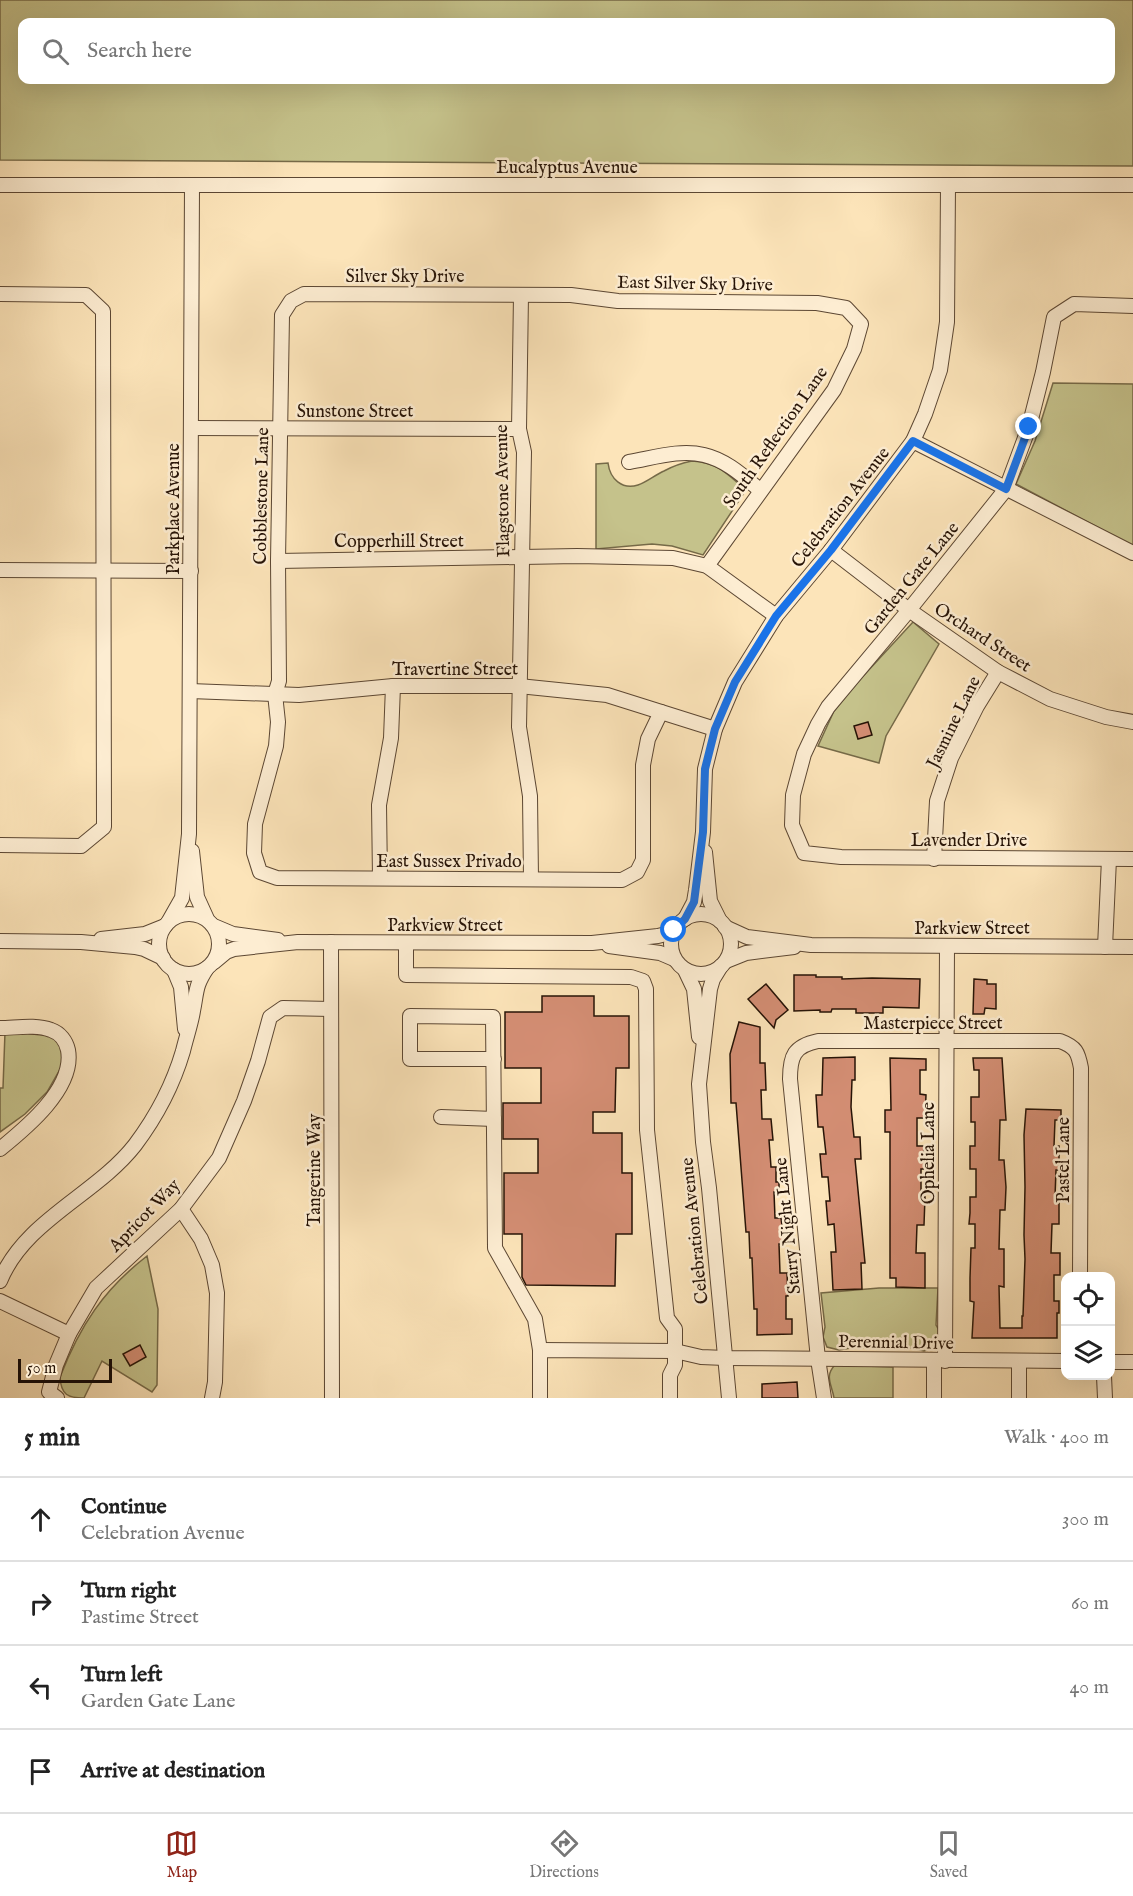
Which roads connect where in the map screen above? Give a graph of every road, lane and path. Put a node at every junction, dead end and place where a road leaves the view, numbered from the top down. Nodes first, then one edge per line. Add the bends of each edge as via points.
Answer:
1 (0, 185) edge
2 (192, 185) junction
3 (948, 185) junction
4 (1133, 185) edge
5 (0, 294) edge
6 (521, 295) junction
7 (291, 301) joint
8 (1133, 306) edge
9 (861, 324) joint
10 (191, 428) junction
11 (279, 429) junction
12 (519, 429) junction
13 (913, 441) junction
14 (629, 462) dead end
15 (1006, 489) junction
16 (760, 490) junction
17 (831, 550) junction
18 (1133, 553) edge
19 (521, 558) junction
20 (278, 561) junction
21 (707, 566) junction
22 (0, 570) edge
23 (103, 571) junction
24 (191, 572) junction
25 (909, 610) junction
26 (776, 616) junction
27 (998, 672) junction
28 (393, 686) junction
29 (519, 686) junction
30 (190, 691) junction
31 (275, 694) junction
32 (661, 712) junction
33 (1133, 722) edge
34 (715, 729) junction
35 (703, 832) junction
36 (189, 834) junction
37 (0, 845) edge
38 (804, 853) joint
39 (934, 859) junction
40 (1109, 859) junction
41 (1133, 859) edge
42 (260, 872) joint
43 (380, 878) junction
44 (531, 879) junction
45 (211, 922) junction
46 (682, 922) junction
47 (167, 924) junction
48 (723, 924) junction
49 (0, 941) edge
50 (81, 942) junction
51 (298, 942) junction
52 (331, 942) junction
53 (406, 943) junction
54 (592, 943) junction
55 (811, 945) junction
56 (947, 946) junction
57 (1106, 947) junction
58 (1133, 947) edge
59 (163, 958) junction
60 (674, 959) junction
61 (724, 964) junction
62 (211, 965) junction
63 (174, 970) junction
64 (685, 970) junction
65 (332, 1009) junction
66 (0, 1028) edge
67 (186, 1037) junction
68 (946, 1042) junction
69 (1072, 1046) joint
70 (796, 1052) joint
71 (494, 1059) junction
72 (702, 1060) junction
73 (441, 1117) dead end
74 (494, 1119) junction
75 (0, 1149) edge
76 (181, 1209) junction
77 (1080, 1272) edge
78 (0, 1281) edge
79 (0, 1301) edge
80 (69, 1334) junction
81 (540, 1350) junction
82 (675, 1351) junction
83 (725, 1358) junction
84 (818, 1359) junction
85 (940, 1361) junction
86 (1019, 1361) junction
87 (1061, 1361) edge
88 (1115, 1362) edge
89 (1133, 1362) edge
90 (1104, 1380) edge
91 (53, 1395) edge
92 (212, 1398) edge
93 (332, 1398) edge
94 (540, 1398) edge
95 (670, 1398) edge
96 (729, 1398) edge
97 (824, 1398) edge
98 (934, 1398) edge
99 (1019, 1398) edge
100 (1105, 1398) edge

1 - 2 street, Eucalyptus Avenue
2 - 3 street, Eucalyptus Avenue
2 - 10 street, Parkplace Avenue
3 - 4 street, Eucalyptus Avenue
3 - 13 street, Celebration Avenue via 947,322 940,370
5 - 23 street via 86,295 103,311
6 - 7 street, Silver Sky Drive via 304,294
6 - 9 street, East Silver Sky Drive via 571,295 618,301 817,303 846,308
6 - 12 street, Flagstone Avenue
7 - 11 street, Cobblestone Lane via 282,315
8 - 15 street, Garden Gate Lane via 1074,304 1054,317 1029,427
9 - 16 street, South Reflection Lane via 834,390
10 - 11 street, Sunstone Street
10 - 24 street, Parkplace Avenue
11 - 12 street, Sunstone Street
11 - 20 street, Cobblestone Lane
12 - 19 street, Flagstone Avenue via 524,452
13 - 15 street
13 - 17 street, Celebration Avenue
14 - 16 street via 679,453 705,455 732,468
15 - 18 street
15 - 25 street, Garden Gate Lane
16 - 21 street, South Reflection Lane
17 - 25 street, Orchard Street
17 - 26 street, Celebration Avenue
19 - 20 street, Copperhill Street
19 - 21 street, Copperhill Street via 673,558
19 - 29 street, Flagstone Avenue
20 - 31 street, Cobblestone Lane via 279,681
21 - 26 street
22 - 23 street
23 - 24 street
23 - 37 street via 104,827 81,846
24 - 30 street, Parkplace Avenue
25 - 27 street, Orchard Street
25 - 38 street, Garden Gate Lane via 828,707 804,754 794,795 792,825
26 - 34 street, Celebration Avenue via 735,682
27 - 33 street, Orchard Street via 1050,699
27 - 39 street, Jasmine Lane via 951,758 937,801
28 - 29 street, Travertine Street
28 - 31 street, Travertine Street
28 - 43 street via 391,738 379,805
29 - 32 street, Travertine Street via 607,695
29 - 44 street, Flagstone Avenue via 519,727 530,796
30 - 31 street, Travertine Street
30 - 36 street, Parkplace Avenue
31 - 42 street, Cobblestone Lane via 276,746 255,824 254,853
32 - 34 street, Travertine Street
32 - 44 street, East Sussex Privado via 648,739 643,765 643,860 637,872 622,879
34 - 35 street, Celebration Avenue via 705,769
35 - 46 street, Celebration Avenue via 694,902
35 - 48 street, Celebration Avenue via 710,901
36 - 45 street, Parkplace Avenue via 197,897
36 - 47 street, Parkplace Avenue via 182,898
38 - 39 street, Lavender Drive
39 - 40 street, Lavender Drive
40 - 41 street, Lavender Drive
40 - 57 street
42 - 43 street, East Sussex Privado via 278,878
43 - 44 street, East Sussex Privado
45 - 47 street via 192,914 176,916
45 - 51 street via 233,934
45 - 62 street via 220,944
46 - 48 street via 703,915
46 - 54 street, Parkview Street via 658,936
46 - 60 street via 674,930
47 - 50 street via 145,934
47 - 59 street via 159,942
48 - 55 street, Parkview Street via 747,937
48 - 61 street via 731,944
49 - 50 street
50 - 59 street via 135,947
51 - 52 street, Parkview Street
51 - 62 street via 234,949
52 - 53 street, Parkview Street
52 - 65 street, Tangerine Way
53 - 54 street, Parkview Street
53 - 82 street via 406,975 631,977 643,981 647,1130 667,1318 675,1329
54 - 60 street, Parkview Street via 660,953
55 - 56 street, Parkview Street
55 - 61 street, Parkview Street via 746,953
56 - 57 street, Parkview Street
56 - 68 street, Ophelia Lane
57 - 58 street, Parkview Street
59 - 63 street
60 - 64 street
61 - 64 street via 700,975
61 - 72 street, Celebration Avenue via 710,989
62 - 63 street via 191,974
62 - 67 street via 197,986
63 - 67 street via 181,987
64 - 72 street, Celebration Avenue via 694,989
65 - 76 street, Apricot Way via 283,1008 270,1017 244,1101 219,1158
65 - 93 street, Tangerine Way
66 - 75 street via 50,1029 66,1042 69,1063 58,1089 32,1122
67 - 78 street via 176,1071 154,1118 133,1147 30,1237
68 - 69 street, Masterpiece Street via 1060,1041
68 - 70 street, Masterpiece Street via 818,1041 805,1044
68 - 85 street, Ophelia Lane
69 - 77 street, Pastel Lane via 1081,1068
70 - 84 street, Starry Night Lane via 790,1063 790,1079
71 - 71 street via 494,1017 410,1016 410,1059
71 - 74 street
72 - 83 street, Celebration Avenue via 699,1084 703,1142
73 - 74 street
74 - 81 street via 495,1248 535,1319
76 - 80 street, Apricot Way via 96,1288
76 - 92 street via 201,1239 212,1265 217,1293
79 - 80 street
80 - 91 street, Apricot Way via 56,1365
81 - 82 street, Perennial Drive
81 - 94 street
82 - 83 street, Perennial Drive
82 - 95 street
83 - 84 street, Perennial Drive
83 - 96 street, Celebration Avenue
84 - 85 street, Perennial Drive
84 - 97 street, Starry Night Lane
85 - 86 street, Perennial Drive
85 - 98 street, Ophelia Lane
86 - 87 street, Perennial Drive
86 - 99 street
88 - 89 street
90 - 100 street

